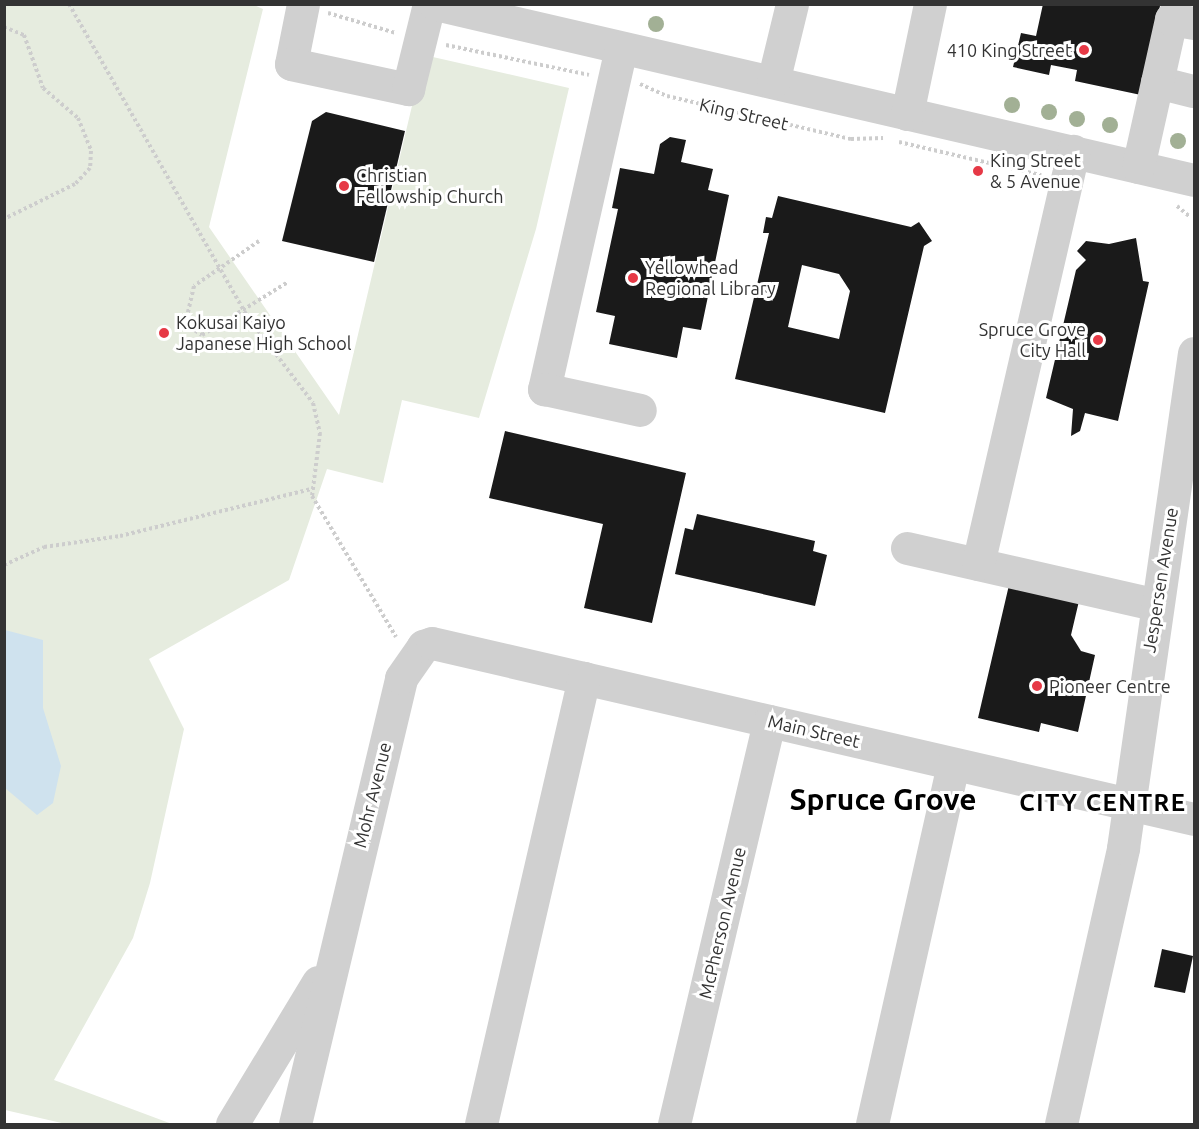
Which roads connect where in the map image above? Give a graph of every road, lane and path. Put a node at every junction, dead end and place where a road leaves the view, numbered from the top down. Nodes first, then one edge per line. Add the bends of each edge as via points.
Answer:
1 (69, 4) edge
2 (429, 4) edge
3 (435, 4) edge
4 (792, 4) edge
5 (930, 4) edge
6 (303, 5) edge
7 (493, 11) edge
8 (1194, 23) edge
9 (4, 27) edge
10 (418, 39) junction
11 (618, 63) junction
12 (773, 82) junction
13 (1157, 82) junction
14 (1194, 91) edge
15 (907, 114) junction
16 (1069, 166) junction
17 (1138, 167) junction
18 (1194, 180) edge
19 (1173, 204) dead end
20 (1189, 216) dead end
21 (4, 219) edge
22 (259, 241) dead end
23 (219, 268) junction
24 (288, 282) dead end
25 (244, 312) junction
26 (1194, 353) edge
27 (640, 410) dead end
28 (311, 489) junction
29 (907, 548) dead end
30 (978, 564) junction
31 (4, 565) edge
32 (1156, 605) junction
33 (421, 650) junction
34 (584, 678) junction
35 (769, 721) junction
36 (953, 764) junction
37 (1129, 804) junction
38 (1194, 819) edge
39 (332, 960) junction
40 (232, 1125) edge
41 (296, 1125) edge
42 (481, 1125) edge
43 (674, 1125) edge
44 (872, 1125) edge
45 (1060, 1125) edge

1 - 23 path
2 - 10 street
3 - 7 street, King Street
4 - 12 street
5 - 15 street
6 - 10 path, King Street
6 - 10 street via 291,64 408,89
7 - 11 street, King Street
8 - 13 street via 1171,19
9 - 21 path via 24,35 43,88 78,118 91,151 90,168 75,184
10 - 11 path, King Street
11 - 12 street, King Street
11 - 16 path, King Street via 667,96 851,139 880,138
11 - 27 street via 544,389
12 - 15 street, King Street
13 - 14 street
13 - 17 street
15 - 16 street, King Street
16 - 17 street, King Street
16 - 30 street
17 - 18 street, King Street
19 - 20 path
22 - 23 path
23 - 25 path
23 - 25 path via 194,286 185,324 202,335
24 - 25 path
25 - 28 path via 313,403 320,433
26 - 32 street, Jespersen Avenue
28 - 31 path via 120,536 44,548
28 - 33 path via 325,525
29 - 30 street
30 - 32 street
32 - 37 street, Jespersen Avenue
33 - 34 street, Main Street
33 - 39 street, Mohr Avenue
34 - 35 street, Main Street
34 - 42 street
35 - 36 street, Main Street
35 - 43 street, McPherson Avenue
36 - 37 street, Main Street
36 - 44 street
37 - 38 street, Main Street
37 - 45 street, Jespersen Avenue
39 - 40 street, Mohr Avenue
39 - 41 street, Mohr Avenue

